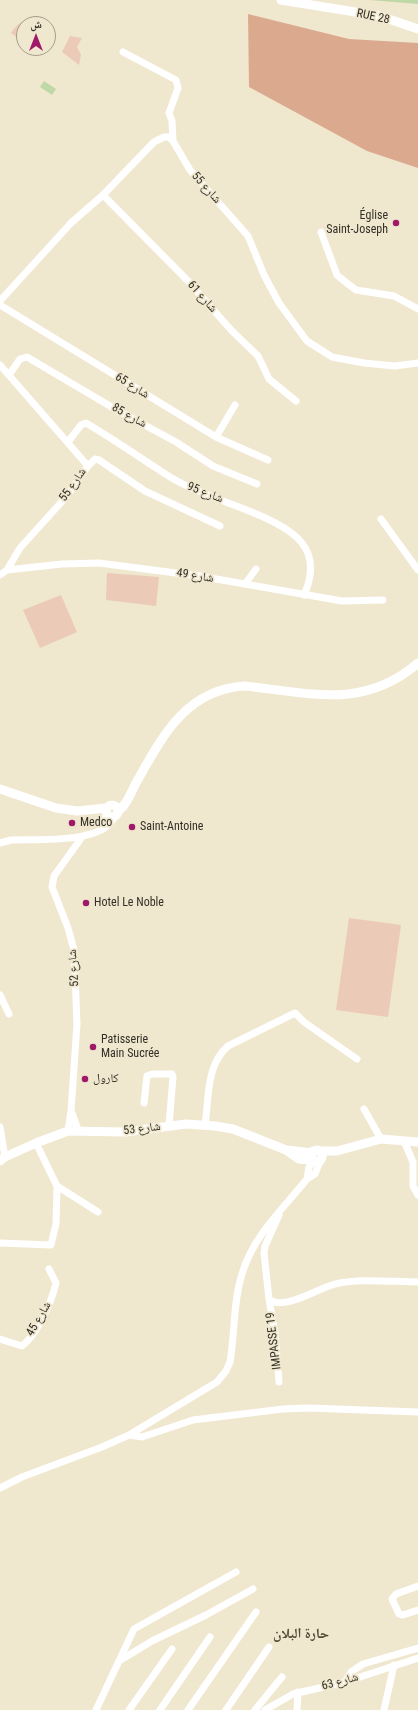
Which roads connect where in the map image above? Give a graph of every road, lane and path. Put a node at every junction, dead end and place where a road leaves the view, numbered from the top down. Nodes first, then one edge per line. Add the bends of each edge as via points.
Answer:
1 (281, 0) edge
2 (418, 28) edge
3 (123, 52) dead end
4 (173, 141) junction
5 (103, 195) junction
6 (321, 232) dead end
7 (0, 301) edge
8 (0, 305) edge
9 (418, 309) edge
10 (418, 363) edge
11 (0, 365) edge
12 (9, 375) junction
13 (296, 401) dead end
14 (235, 405) dead end
15 (216, 437) junction
16 (68, 442) junction
17 (268, 460) dead end
18 (88, 466) junction
19 (257, 484) dead end
20 (381, 520) dead end
21 (220, 526) dead end
22 (256, 569) dead end
23 (7, 570) junction
24 (418, 570) edge
25 (0, 575) edge
26 (245, 584) junction
27 (304, 595) junction
28 (383, 600) dead end
29 (418, 663) edge
30 (0, 788) edge
31 (111, 812) junction
32 (82, 838) junction
33 (0, 843) edge
34 (0, 995) edge
35 (9, 1014) dead end
36 (357, 1059) dead end
37 (144, 1103) dead end
38 (364, 1109) dead end
39 (170, 1125) junction
40 (205, 1125) junction
41 (0, 1127) edge
42 (73, 1131) junction
43 (381, 1139) junction
44 (404, 1141) junction
45 (418, 1142) edge
46 (36, 1143) junction
47 (286, 1150) junction
48 (2, 1159) edge
49 (315, 1159) junction
50 (307, 1179) junction
51 (57, 1186) junction
52 (418, 1195) edge
53 (281, 1211) junction
54 (98, 1212) dead end
55 (0, 1243) edge
56 (49, 1269) dead end
57 (418, 1282) edge
58 (269, 1300) junction
59 (0, 1339) edge
60 (279, 1382) dead end
61 (418, 1412) edge
62 (129, 1435) junction
63 (0, 1488) edge
64 (236, 1572) dead end
65 (418, 1586) edge
66 (253, 1589) dead end
67 (418, 1610) edge
68 (256, 1612) dead end
69 (210, 1637) dead end
70 (268, 1648) dead end
71 (418, 1648) edge
72 (172, 1649) dead end
73 (418, 1658) edge
74 (119, 1662) junction
75 (394, 1666) junction
76 (282, 1676) dead end
77 (345, 1682) junction
78 (298, 1692) junction
79 (96, 1710) edge
80 (129, 1710) edge
81 (160, 1710) edge
82 (188, 1710) edge
83 (226, 1710) edge
84 (255, 1710) edge
85 (265, 1710) edge
86 (297, 1710) edge
87 (384, 1710) edge

1 - 2 street, RUE 28 via 380,16
3 - 4 street via 176,80 178,88 169,113
4 - 5 street via 169,137 164,137 154,142
4 - 10 street, شارع 55 via 190,170 248,236 279,303 307,341 332,357 395,366
5 - 7 street via 71,223
5 - 13 street, شارع 61 via 258,356 269,379
6 - 9 street via 337,275 348,284 356,290 394,296
8 - 15 street, شارع 65
11 - 12 street, شارع 55
12 - 16 street, شارع 55
12 - 19 street, شارع 85 via 20,359 27,357 213,466
14 - 15 street
15 - 17 street, شارع 65
16 - 18 street, شارع 55
16 - 27 street, شارع 95 via 81,425 86,423 181,483 281,524 297,536 309,556 310,578
18 - 21 street via 99,460 145,491
18 - 23 street, شارع 55 via 66,497 20,548
20 - 24 street
22 - 26 street
23 - 25 street
23 - 26 street, شارع 49 via 98,563
26 - 27 street, شارع 49
27 - 28 street, شارع 49 via 342,601
29 - 31 street via 396,680 366,692 335,695 245,686 232,687 206,697 179,716 168,729 123,808
30 - 31 street via 56,808 88,810 100,815
31 - 32 street via 103,823 103,828
32 - 33 street via 11,840
32 - 42 street, شارع 52 via 54,876 52,887 74,950 77,1024 71,1111
34 - 35 street
36 - 40 street via 295,1013 234,1043 220,1053 211,1074
37 - 39 street via 147,1076 172,1074
38 - 43 street
39 - 40 street, شارع 53
39 - 42 street, شارع 53 via 125,1132
40 - 47 street, شارع 53 via 233,1129
41 - 48 street
42 - 46 street, شارع 53
43 - 44 street, شارع 53
43 - 49 street, شارع 53 via 337,1150
44 - 45 street, شارع 53
44 - 52 street via 413,1162 413,1186
46 - 48 street, شارع 53
46 - 51 street
47 - 49 street, شارع 53
47 - 49 street, شارع 53 via 299,1159
49 - 50 street
49 - 50 street via 315,1174
50 - 53 street
51 - 54 street
51 - 55 street via 56,1224 51,1245
53 - 58 street, IMPASSE 19 via 264,1253
53 - 62 street via 254,1245 241,1275 233,1344 226,1371 211,1386
56 - 59 street, شارع 45 via 56,1283 48,1306 36,1328 22,1346
57 - 58 street via 344,1282 284,1304 276,1304
58 - 60 street, IMPASSE 19
61 - 62 street via 283,1409 193,1420 151,1434
62 - 63 street
64 - 74 street via 138,1626
65 - 67 street via 396,1594 392,1599 399,1614
66 - 74 street via 152,1641
68 - 82 street
69 - 81 street
70 - 83 street
71 - 77 street via 363,1664 351,1672
72 - 80 street
73 - 75 street, شارع 63
74 - 79 street
75 - 77 street, شارع 63
75 - 87 street
76 - 84 street
77 - 78 street, شارع 63
78 - 85 street, شارع 63
78 - 86 street

